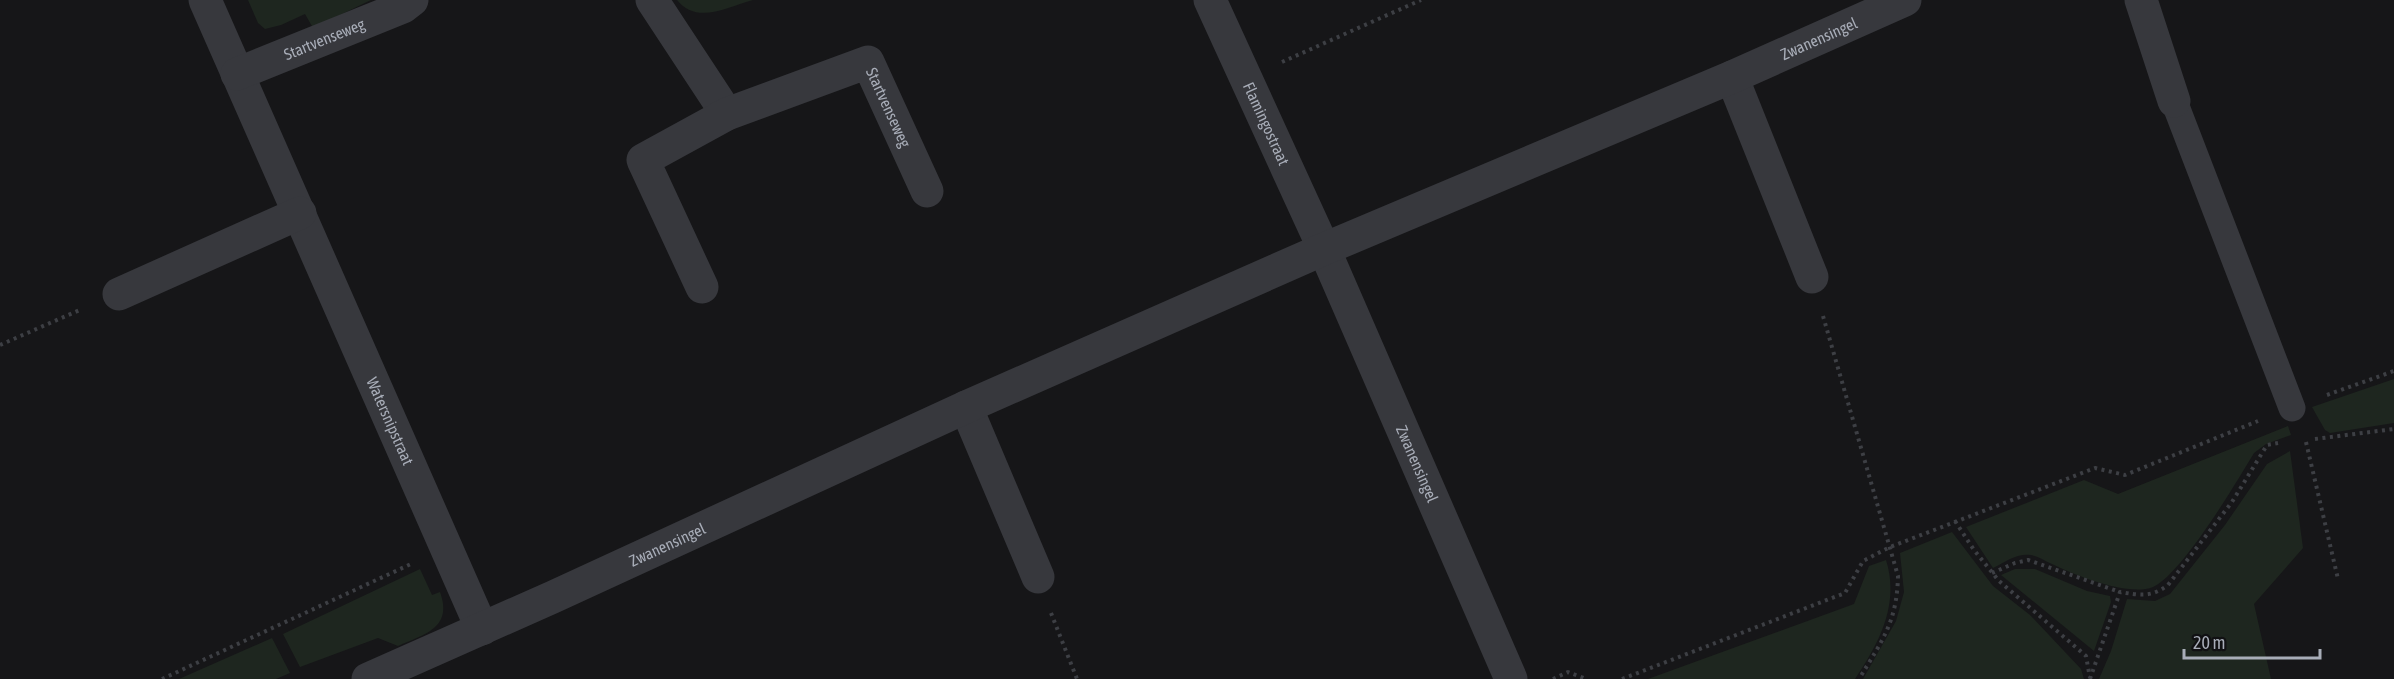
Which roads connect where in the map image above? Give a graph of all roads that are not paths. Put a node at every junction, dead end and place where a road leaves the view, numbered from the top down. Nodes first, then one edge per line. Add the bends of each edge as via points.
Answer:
1 (205, 0) edge
2 (412, 0) edge
3 (652, 0) edge
4 (1210, 0) edge
5 (1905, 0) edge
6 (2141, 0) edge
7 (237, 74) junction
8 (1732, 77) junction
9 (2175, 101) joint
10 (727, 114) junction
11 (927, 191) dead end
12 (300, 213) junction
13 (1324, 249) junction
14 (1812, 277) road end
15 (702, 287) dead end
16 (119, 294) road end
17 (966, 406) junction
18 (2292, 408) road end
19 (1038, 577) road end
20 (482, 628) junction
21 (368, 679) edge
22 (1511, 679) edge

1 - 7 street, Watersnipstraat
2 - 7 street, Startvenseweg
3 - 10 street
4 - 13 street, Flamingostraat
5 - 8 street, Zwanensingel
6 - 9 street
7 - 12 street, Watersnipstraat
8 - 13 street, Zwanensingel
8 - 14 street
9 - 18 street
10 - 11 street, Startvenseweg via 868,62
10 - 15 street, Startvenseweg via 643,160
12 - 16 street
12 - 20 street, Watersnipstraat
13 - 17 street, Zwanensingel
13 - 22 street, Zwanensingel
17 - 19 street
17 - 20 street, Zwanensingel
20 - 21 street, Zwanensingel

